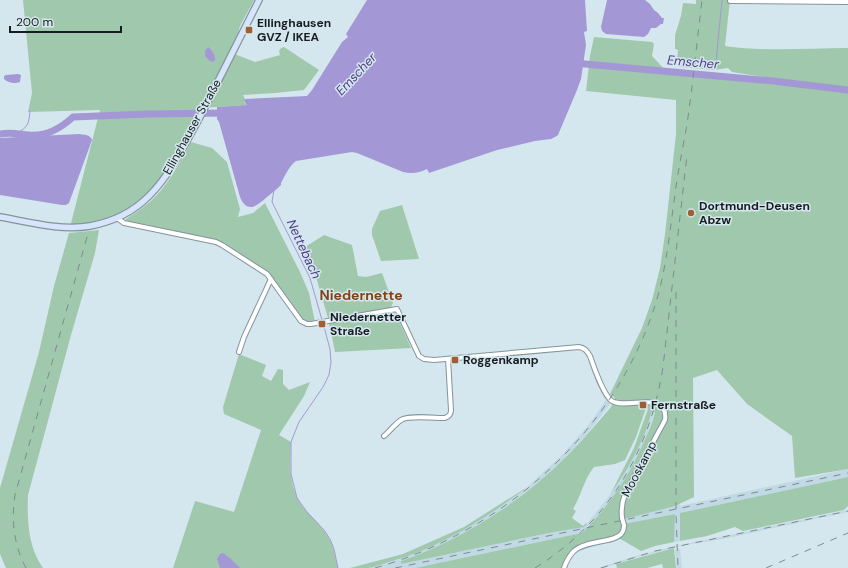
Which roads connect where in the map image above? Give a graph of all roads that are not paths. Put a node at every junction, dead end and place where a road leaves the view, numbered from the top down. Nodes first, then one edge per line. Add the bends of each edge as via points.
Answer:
1 (259, 0) edge
2 (730, 1) dead end
3 (830, 1) edge
4 (848, 2) edge
5 (0, 217) edge
6 (116, 218) junction
7 (271, 279) junction
8 (239, 352) dead end
9 (448, 359) junction
10 (384, 436) dead end
11 (564, 568) edge

1 - 6 main road, Ellinghauser Straße via 195,126 170,169 154,191 134,209
2 - 3 street
3 - 4 street
5 - 6 main road, Ellinghauser Straße via 70,227 101,224
6 - 7 street via 124,223 216,242 263,271
7 - 8 street
7 - 9 street via 301,321 306,324 397,309 418,356 429,360
9 - 10 street via 451,410 449,416 406,418 399,421
9 - 11 street, Mooskamp, bridge via 584,348 605,392 612,400 624,404 650,402 663,407 665,420 622,501 623,531 617,537 581,546 567,559

